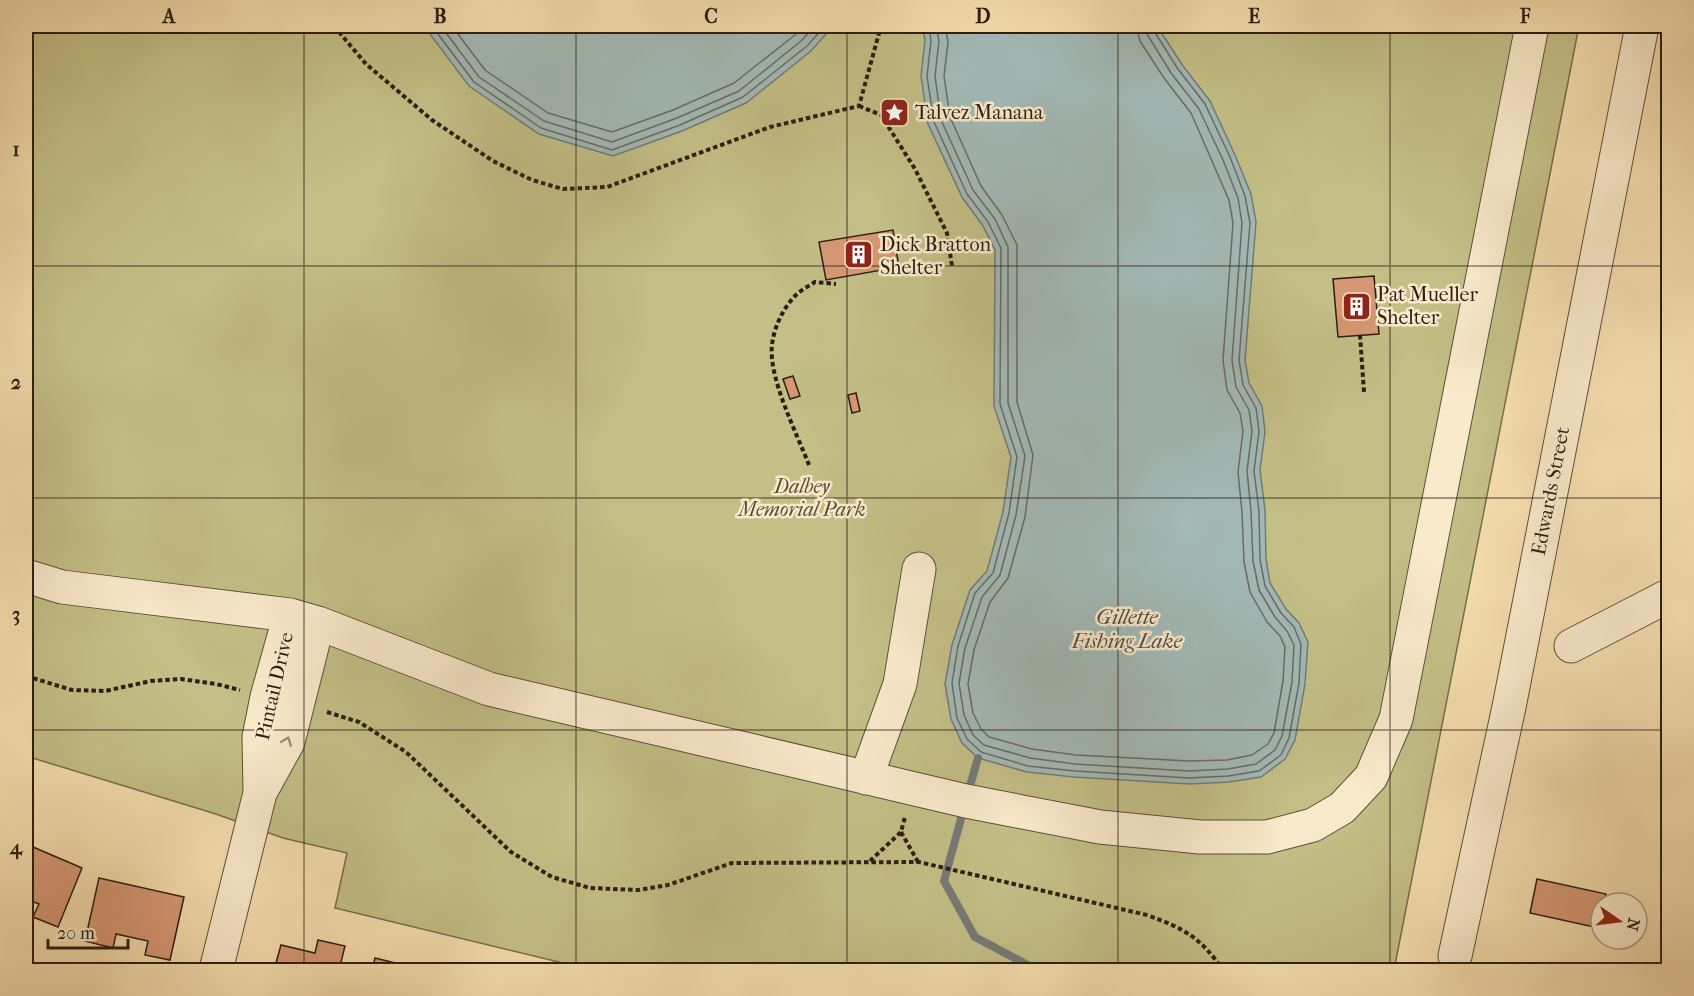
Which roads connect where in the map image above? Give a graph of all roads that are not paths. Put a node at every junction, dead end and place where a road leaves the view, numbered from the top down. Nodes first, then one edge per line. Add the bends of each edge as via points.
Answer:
1 (1532, 26) edge
2 (1642, 26) edge
3 (919, 569) dead end
4 (26, 576) edge
5 (1668, 596) edge
6 (304, 619) junction
7 (1571, 646) dead end
8 (866, 778) junction
9 (1455, 956) dead end
10 (216, 970) edge

1 - 8 street via 1396,719 1371,777 1342,808 1313,825 1267,837 1200,837 1100,827
2 - 9 street, Edwards Street via 1509,706
3 - 8 street via 900,684
4 - 6 street via 63,587
5 - 7 street
6 - 8 street via 489,689
6 - 10 street, Pintail Drive via 288,742 260,793

